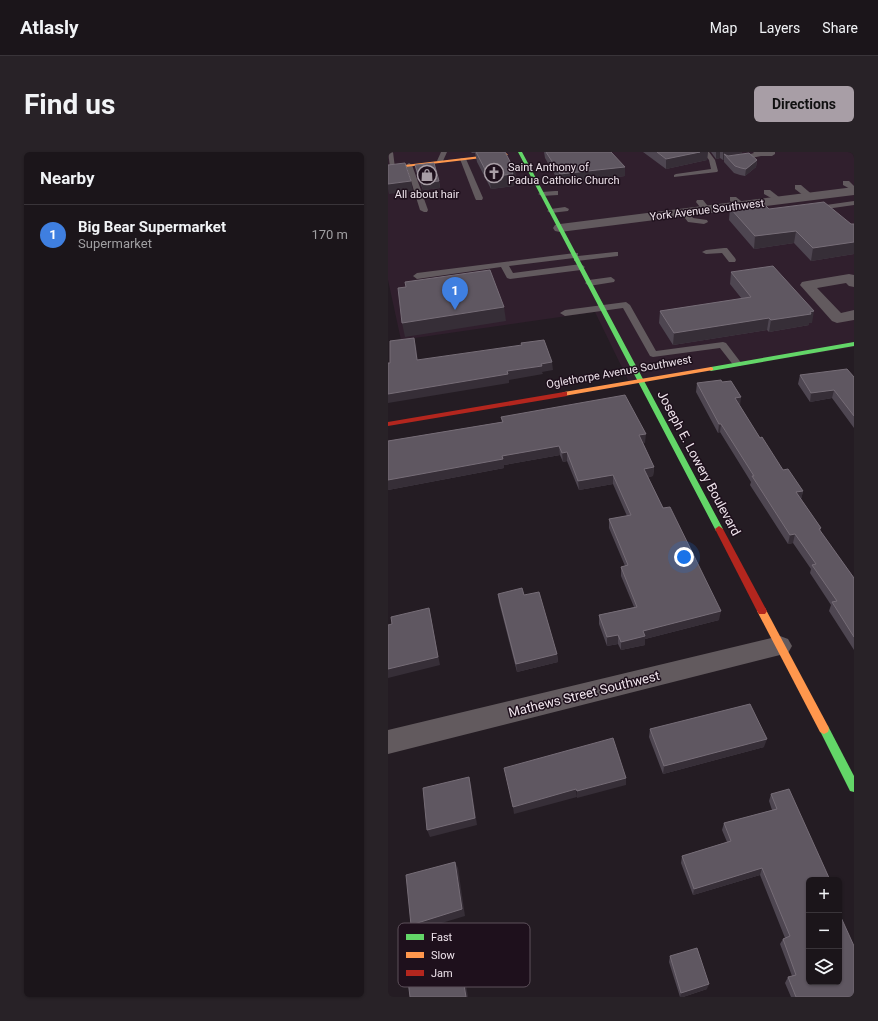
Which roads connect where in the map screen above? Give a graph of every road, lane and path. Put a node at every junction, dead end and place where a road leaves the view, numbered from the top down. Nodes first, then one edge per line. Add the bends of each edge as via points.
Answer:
1 (390, 152) edge
2 (444, 152) edge
3 (520, 152) edge
4 (706, 152) edge
5 (772, 152) edge
6 (758, 153) edge
7 (468, 156) edge
8 (727, 160) edge
9 (440, 161) junction
10 (410, 165) junction
11 (390, 167) edge
12 (676, 176) dead end
13 (798, 187) dead end
14 (556, 193) dead end
15 (851, 193) edge
16 (542, 194) junction
17 (811, 196) junction
18 (479, 198) dead end
19 (831, 206) junction
20 (565, 209) dead end
21 (424, 210) dead end
22 (804, 210) edge
23 (551, 211) junction
24 (842, 216) edge
25 (560, 228) junction
26 (706, 252) dead end
27 (615, 254) dead end
28 (577, 260) junction
29 (732, 260) dead end
30 (503, 264) junction
31 (417, 276) dead end
32 (852, 279) edge
33 (611, 280) dead end
34 (589, 283) junction
35 (603, 308) junction
36 (565, 313) dead end
37 (854, 315) edge
38 (854, 344) edge
39 (737, 364) junction
40 (641, 380) junction
41 (388, 424) edge
42 (780, 646) junction
43 (388, 742) edge
44 (854, 787) edge

1 - 11 lane
2 - 9 lane
3 - 7 street
3 - 16 street, Joseph E. Lowery Boulevard
4 - 12 lane via 715,171
5 - 6 lane via 769,155
6 - 8 lane
7 - 9 street
7 - 18 lane
9 - 10 street
10 - 11 street
10 - 21 lane
13 - 17 lane
14 - 16 lane
15 - 17 street, York Avenue Southwest
15 - 19 lane
16 - 23 street, Joseph E. Lowery Boulevard
17 - 25 street, York Avenue Southwest via 737,202 703,211 687,219
19 - 22 lane
19 - 24 lane
20 - 23 lane
23 - 25 street, Joseph E. Lowery Boulevard
25 - 28 street, Joseph E. Lowery Boulevard
26 - 29 lane via 724,250
27 - 28 lane
28 - 30 lane
28 - 30 lane via 510,276
28 - 34 street, Joseph E. Lowery Boulevard
30 - 31 lane
32 - 37 street via 807,285 837,318
33 - 34 lane
34 - 35 street, Joseph E. Lowery Boulevard
35 - 36 lane
35 - 39 lane via 626,305 653,354 723,344
35 - 40 street, Joseph E. Lowery Boulevard
38 - 39 street, Oglethorpe Avenue Southwest
39 - 40 street, Oglethorpe Avenue Southwest
40 - 41 street, Oglethorpe Avenue Southwest
40 - 42 street, Joseph E. Lowery Boulevard
42 - 43 street, Mathews Street Southwest
42 - 44 street, Joseph E. Lowery Boulevard

